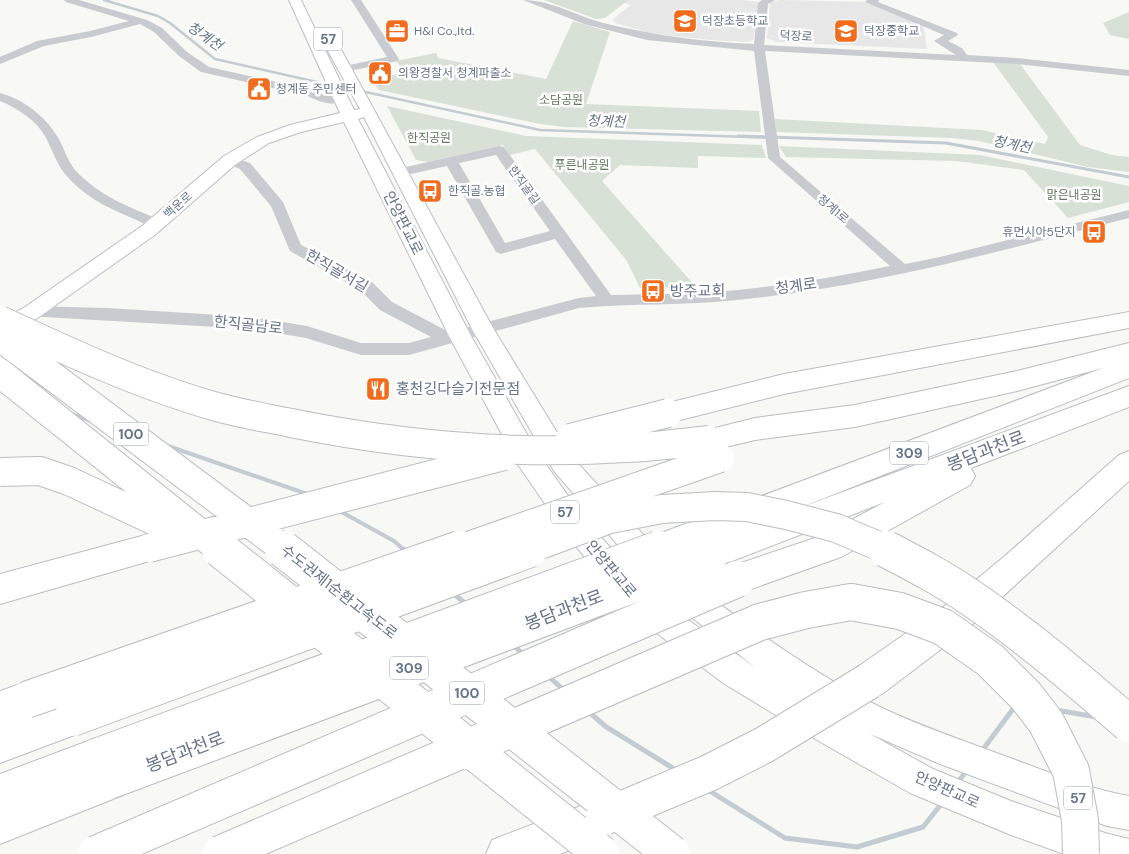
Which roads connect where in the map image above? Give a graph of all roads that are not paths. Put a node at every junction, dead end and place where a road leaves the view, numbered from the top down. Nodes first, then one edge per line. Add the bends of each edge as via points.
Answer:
1 (69, 0) edge
2 (295, 0) edge
3 (307, 0) edge
4 (356, 0) edge
5 (528, 0) edge
6 (770, 0) edge
7 (874, 0) edge
8 (140, 21) junction
9 (759, 47) junction
10 (963, 57) junction
11 (0, 60) edge
12 (347, 73) junction
13 (1129, 73) edge
14 (338, 96) junction
15 (0, 97) edge
16 (230, 160) junction
17 (451, 161) junction
18 (402, 172) junction
19 (1129, 214) edge
20 (156, 224) junction
21 (559, 233) junction
22 (902, 269) junction
23 (607, 300) junction
24 (32, 312) junction
25 (0, 320) edge
26 (1129, 320) edge
27 (0, 330) edge
28 (463, 335) junction
29 (0, 337) edge
30 (1129, 352) edge
31 (1129, 368) edge
32 (0, 373) edge
33 (1129, 396) edge
34 (1053, 426) junction
35 (714, 449) junction
36 (1129, 463) edge
37 (0, 472) edge
38 (699, 546) junction
39 (233, 558) junction
40 (0, 589) edge
41 (13, 704) edge
42 (1129, 724) edge
43 (0, 744) edge
44 (103, 769) junction
45 (0, 794) edge
46 (1129, 813) edge
47 (0, 824) edge
48 (602, 836) edge
49 (96, 854) edge
50 (220, 854) edge
51 (506, 854) edge
52 (672, 854) edge
53 (1081, 854) edge
54 (1123, 854) edge

1 - 8 street
2 - 14 main road, 안양판교로 / 57
3 - 12 main road, 안양판교로 / 57
4 - 12 street via 394,59
5 - 9 street, 덕장로 via 588,22 647,37
6 - 9 street via 763,3
7 - 10 street via 870,2 953,34 939,41 958,50
8 - 11 street via 41,43
8 - 14 street via 158,30 205,70
9 - 10 street, 덕장로
9 - 22 street, 청계1로 via 774,158
10 - 13 street, 덕장로
12 - 14 main road, 안양판교로 / 57
14 - 16 main road, 백운로 via 296,128 263,140
14 - 18 main road, 안양판교로 / 57
14 - 28 main road, 안양판교로 / 57
15 - 20 street via 28,111 41,123 69,172 81,184
16 - 20 main road, 백운로
16 - 28 street, 한직골서길 via 245,166 278,205 295,248 366,286 386,306
17 - 18 street, 한직골길
17 - 21 street, 한직골길 via 499,150
17 - 21 street via 501,249
18 - 28 main road, 안양판교로 / 57
19 - 22 street, 청계로
20 - 24 main road, 백운로
21 - 23 street, 한직골길
22 - 23 street, 청계로 via 738,295
23 - 28 street, 청계로 via 579,303
24 - 27 main road, 백운로
24 - 28 street, 한직골남로 via 252,323 307,332 362,349 409,349
25 - 35 highway, bridge via 86,360 159,388 219,408 316,429 415,442 513,449
26 - 40 highway, bridge via 784,384
28 - 46 main road, 안양판교로 / 57 via 563,464 676,589 770,660 869,718 1028,781 1107,809
28 - 54 main road, 안양판교로 / 57 via 528,459 572,522 640,603 734,672 828,729 922,780 1011,818 1105,851
29 - 52 highway, 수도권제1순환고속도로 / 100, bridge via 261,531
30 - 35 highway via 1018,381
31 - 38 highway, 봉담과천로 / 309
32 - 39 highway, 100, bridge
33 - 34 highway, 봉담과천로 / 309
34 - 38 highway, 봉담과천로 / 309
34 - 49 highway, bridge via 830,547 737,579
35 - 41 highway, bridge
36 - 48 highway, bridge via 953,620 869,682
37 - 39 highway, bridge via 40,471 69,481
38 - 44 highway, 봉담과천로 / 309, bridge
39 - 48 highway, 100, bridge
42 - 43 highway, bridge via 1025,636 925,568 861,537 806,519 744,506 671,508 610,519
44 - 45 highway, 봉담과천로 / 309
44 - 47 highway, 봉담과천로 / 309
48 - 51 highway
50 - 53 highway, bridge via 760,622 851,602 900,611 943,627 990,660 1026,696 1046,722 1071,771 1080,820

